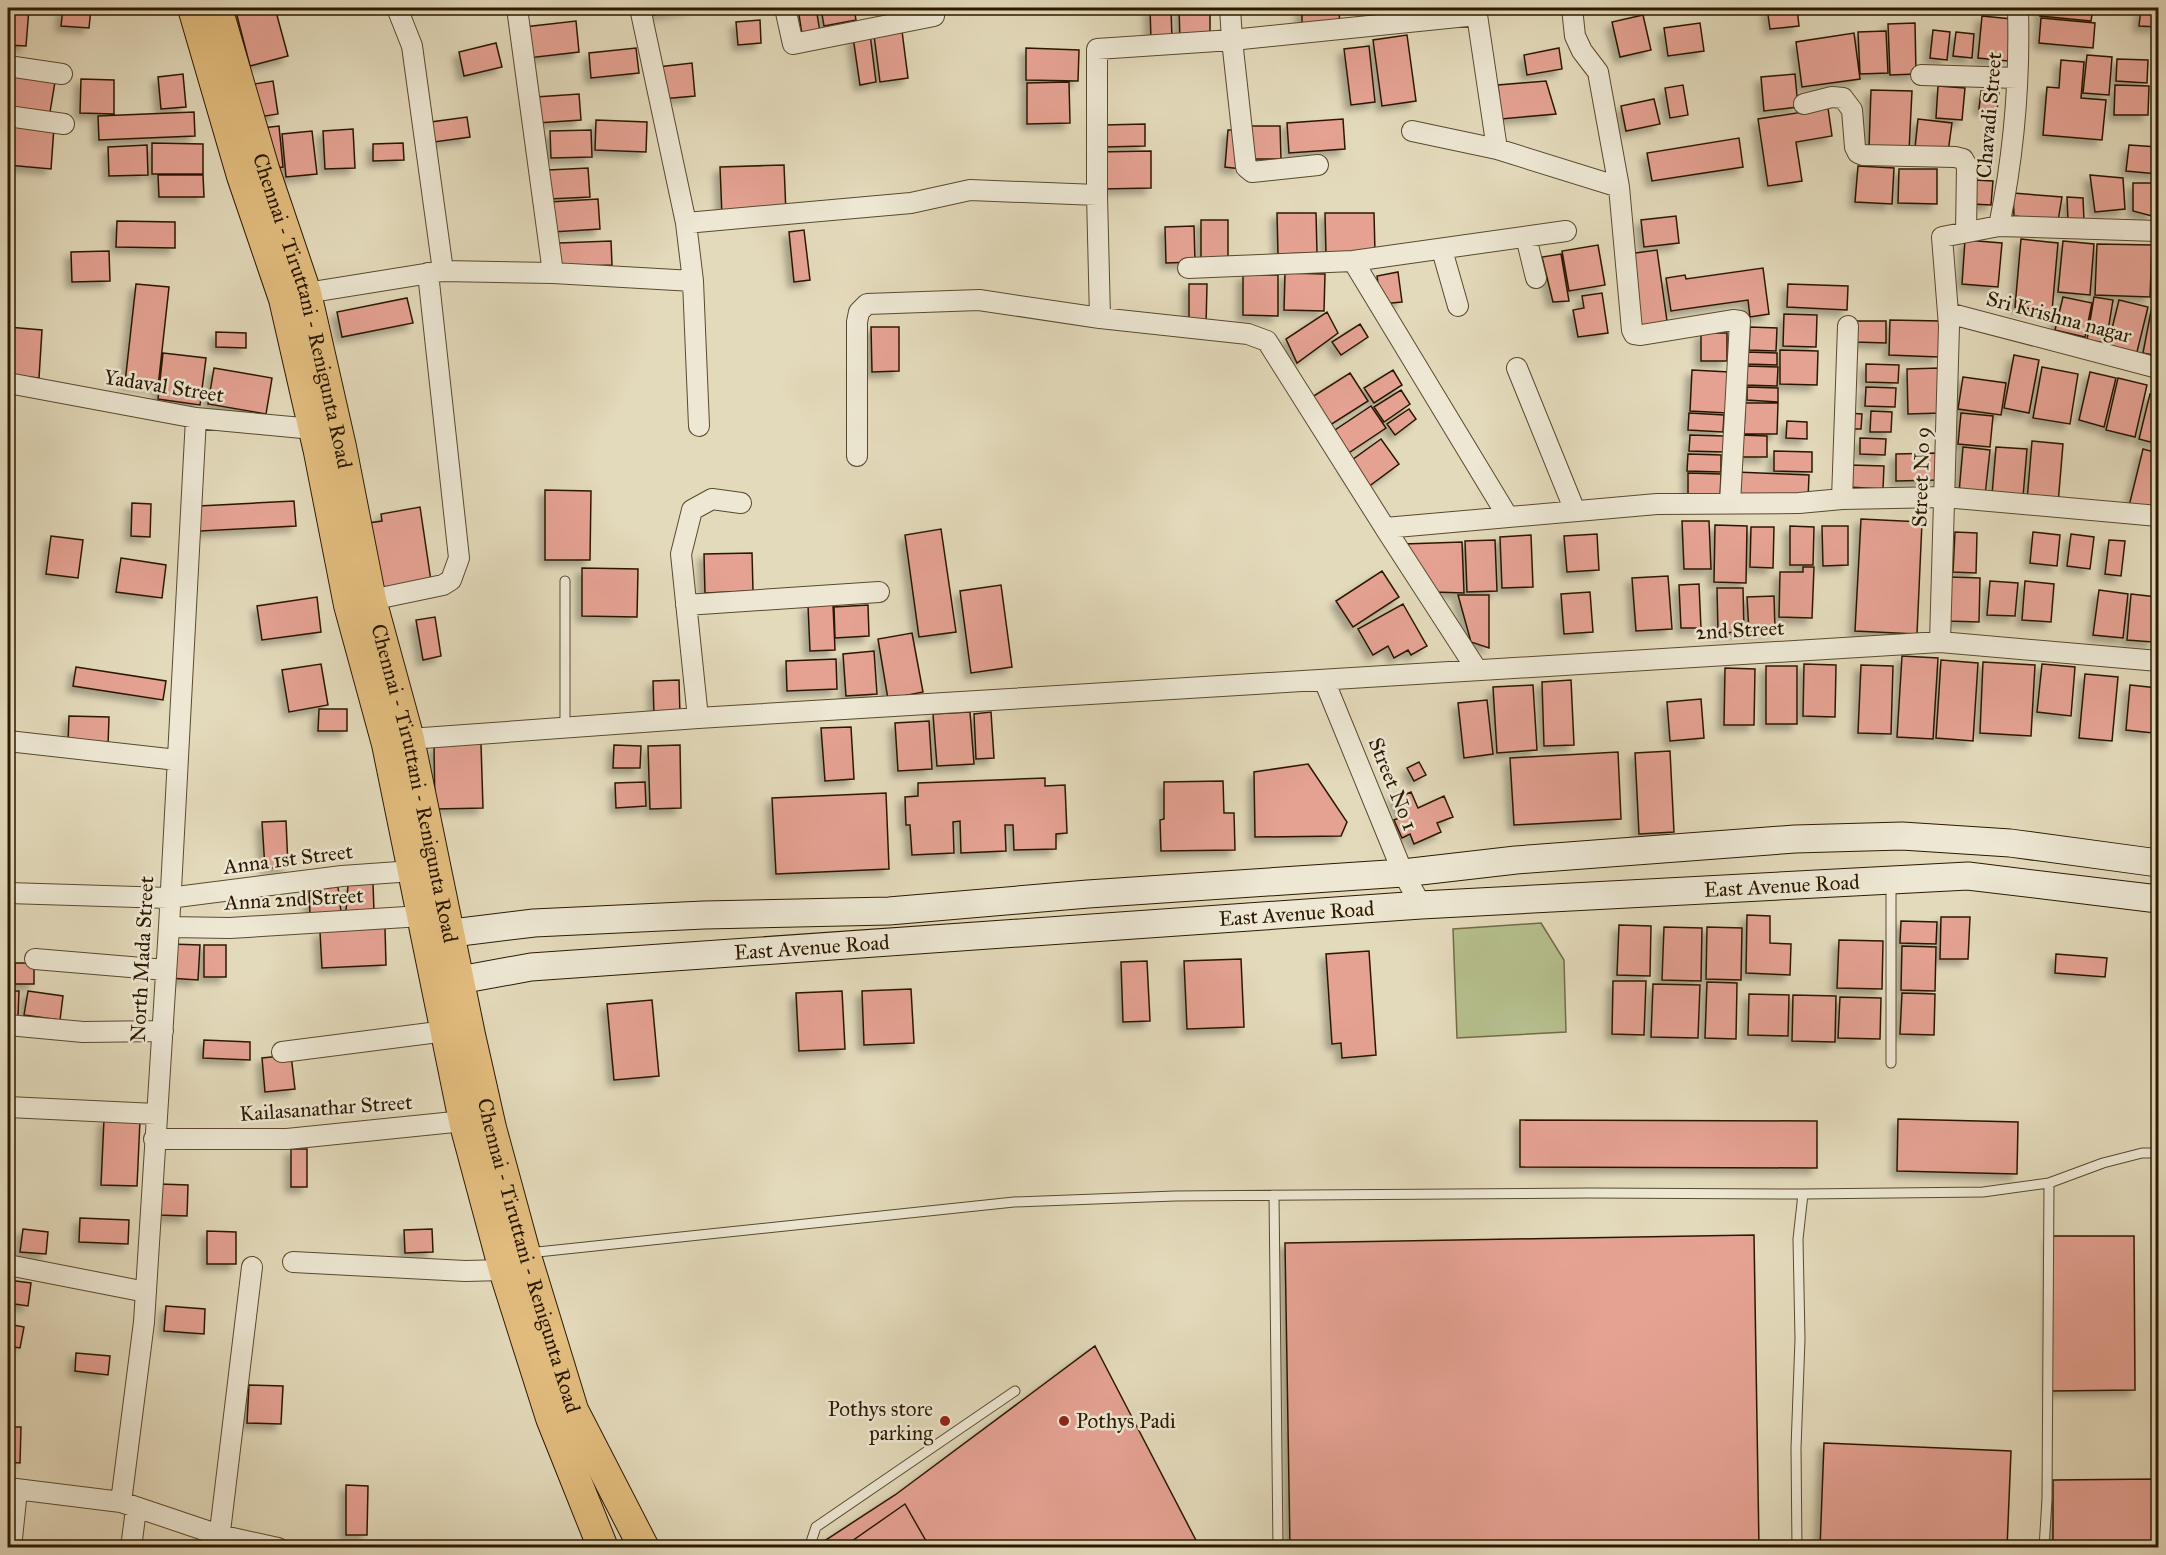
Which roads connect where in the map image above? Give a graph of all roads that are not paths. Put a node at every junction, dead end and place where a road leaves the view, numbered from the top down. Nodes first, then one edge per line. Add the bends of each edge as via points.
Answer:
1 (193, 8) edge
2 (217, 8) edge
3 (397, 8) edge
4 (517, 8) edge
5 (640, 8) edge
6 (785, 8) edge
7 (1230, 8) edge
8 (1572, 8) edge
9 (2018, 8) edge
10 (1477, 11) edge
11 (934, 16) dead end
12 (1232, 40) junction
13 (8, 66) edge
14 (62, 74) dead end
15 (1921, 75) dead end
16 (2017, 78) junction
17 (1804, 104) dead end
18 (8, 116) edge
19 (64, 124) dead end
20 (1412, 131) dead end
21 (1497, 149) junction
22 (1318, 165) dead end
23 (1619, 187) junction
24 (1097, 195) junction
25 (686, 223) junction
26 (1999, 226) junction
27 (1566, 231) dead end
28 (2158, 231) edge
29 (1966, 232) junction
30 (1526, 237) junction
31 (1442, 250) junction
32 (1353, 261) junction
33 (1188, 268) dead end
34 (435, 272) junction
35 (554, 273) junction
36 (1536, 278) dead end
37 (693, 281) junction
38 (306, 293) junction
39 (1458, 306) dead end
40 (1948, 313) junction
41 (1100, 318) junction
42 (1848, 326) dead end
43 (1516, 368) dead end
44 (2158, 368) edge
45 (8, 383) edge
46 (196, 418) junction
47 (325, 426) junction
48 (699, 426) dead end
49 (857, 456) dead end
50 (1944, 497) junction
51 (1842, 499) junction
52 (741, 503) dead end
53 (1730, 503) junction
54 (1575, 511) junction
55 (2158, 516) edge
56 (1509, 517) junction
57 (1385, 528) junction
58 (565, 581) dead end
59 (879, 592) dead end
60 (371, 600) junction
61 (686, 605) junction
62 (1940, 642) junction
63 (2158, 661) edge
64 (1476, 670) junction
65 (1324, 680) junction
66 (698, 718) junction
67 (566, 728) junction
68 (409, 739) junction
69 (8, 741) edge
70 (177, 760) junction
71 (2158, 863) edge
72 (412, 871) junction
73 (1403, 873) junction
74 (1891, 880) junction
75 (8, 893) edge
76 (169, 898) junction
77 (2158, 899) edge
78 (1421, 905) junction
79 (169, 927) junction
80 (432, 928) junction
81 (35, 959) dead end
82 (166, 970) junction
83 (448, 982) junction
84 (8, 1025) edge
85 (163, 1031) junction
86 (446, 1031) junction
87 (282, 1052) dead end
88 (1891, 1063) dead end
89 (8, 1107) edge
90 (156, 1114) junction
91 (464, 1121) junction
92 (154, 1139) junction
93 (2158, 1153) edge
94 (2049, 1183) junction
95 (1803, 1194) junction
96 (1274, 1195) junction
97 (515, 1261) junction
98 (293, 1262) dead end
99 (8, 1265) edge
100 (252, 1267) dead end
101 (146, 1292) junction
102 (1015, 1391) dead end
103 (12, 1489) edge
104 (128, 1506) junction
105 (218, 1541) edge
106 (11, 1548) edge
107 (131, 1548) edge
108 (278, 1548) edge
109 (603, 1548) edge
110 (644, 1548) edge
111 (809, 1548) edge
112 (1278, 1548) edge
113 (1797, 1548) edge
114 (2044, 1548) edge

1 - 47 main road, Chennai - Tiruttani - Renigunta Road via 242,176
2 - 38 main road, Chennai - Tiruttani - Renigunta Road via 264,169
3 - 34 street via 412,46
4 - 35 street
5 - 25 street
6 - 11 street via 793,44
7 - 12 street
8 - 23 street via 1575,36 1598,72
9 - 16 street, Chavadi Street
10 - 12 street
10 - 21 street
12 - 22 street via 1246,167 1252,172
12 - 24 street via 1097,49
13 - 14 street
15 - 16 street
16 - 26 street, Chavadi Street via 2009,177
17 - 29 street via 1843,98 1852,110 1855,147 1863,155 1964,159
18 - 19 street
20 - 21 street
21 - 23 street
23 - 53 street via 1634,334 1740,321
24 - 25 street via 970,190 911,203
24 - 41 street
25 - 37 street
26 - 28 street
26 - 29 street
27 - 30 street
29 - 40 street, Street No 9 via 1942,237
30 - 31 street
30 - 36 street
31 - 32 street
31 - 39 street
32 - 33 street
32 - 56 street
34 - 35 street
34 - 38 street
34 - 60 street via 459,558 452,580 443,585
35 - 37 street
37 - 48 street
38 - 47 main road, Chennai - Tiruttani - Renigunta Road
40 - 44 street, Sri Krishna nagar
40 - 50 street, Street No 9
41 - 49 street via 980,300 867,304 859,312 857,322
41 - 57 street via 1248,334 1267,341
42 - 51 street
43 - 54 street
45 - 46 street, Yadaval Street
46 - 47 street, Yadaval Street
46 - 70 street, North Mada Street
47 - 60 main road, Chennai - Tiruttani - Renigunta Road
47 - 72 main road, Chennai - Tiruttani - Renigunta Road via 349,605 387,744
50 - 51 street
50 - 55 street
50 - 62 street, Street No 9
51 - 53 street
52 - 61 street via 712,500 692,510 681,554
53 - 54 street
54 - 56 street
56 - 57 street
57 - 64 street
58 - 67 lane
59 - 61 street
60 - 68 main road, Chennai - Tiruttani - Renigunta Road
61 - 66 street
62 - 63 street, 2nd Street
62 - 64 street, 2nd Street
64 - 65 street, 2nd Street
65 - 66 street, 2nd Street
65 - 73 street, Street No 1
66 - 67 street, 2nd Street
67 - 68 street, 2nd Street
68 - 80 main road, Chennai - Tiruttani - Renigunta Road
69 - 70 street
70 - 76 street, North Mada Street
71 - 73 main road, East Avenue Road via 2010,843 1902,836 1795,838
72 - 76 street, Anna 1st Street
72 - 80 main road, Chennai - Tiruttani - Renigunta Road
73 - 78 street, Street No 1
73 - 80 main road, East Avenue Road via 889,911
74 - 77 main road, East Avenue Road via 1968,876
74 - 78 main road, East Avenue Road
74 - 88 lane
75 - 76 street, Anna 1st Street
76 - 79 street, North Mada Street
78 - 83 main road, East Avenue Road via 531,967
79 - 80 street, Anna 2nd Street
79 - 82 street, North Mada Street
80 - 83 main road, Chennai - Tiruttani - Renigunta Road
81 - 82 street
82 - 85 street, North Mada Street
83 - 86 main road, Chennai - Tiruttani - Renigunta Road
83 - 97 main road, Chennai - Tiruttani - Renigunta Road via 470,1035
84 - 85 street via 83,1032
85 - 90 street, North Mada Street
86 - 87 street
86 - 91 main road, Chennai - Tiruttani - Renigunta Road
89 - 90 street
90 - 92 street, North Mada Street
91 - 92 street, Kailasanathar Street via 287,1139
91 - 97 main road, Chennai - Tiruttani - Renigunta Road
92 - 101 street, North Mada Street
93 - 94 lane via 2103,1162
94 - 95 lane via 1983,1192
94 - 114 lane
95 - 96 lane
95 - 113 lane via 1798,1239
96 - 97 lane via 1014,1202
96 - 112 lane
97 - 98 street via 465,1271
97 - 109 main road, Chennai - Tiruttani - Renigunta Road via 551,1418
97 - 110 main road, Chennai - Tiruttani - Renigunta Road via 573,1410
99 - 101 street
100 - 105 street
101 - 104 street, North Mada Street
102 - 111 lane via 816,1527
103 - 104 street
103 - 106 street
104 - 105 street
104 - 107 street, North Mada Street
105 - 108 street

